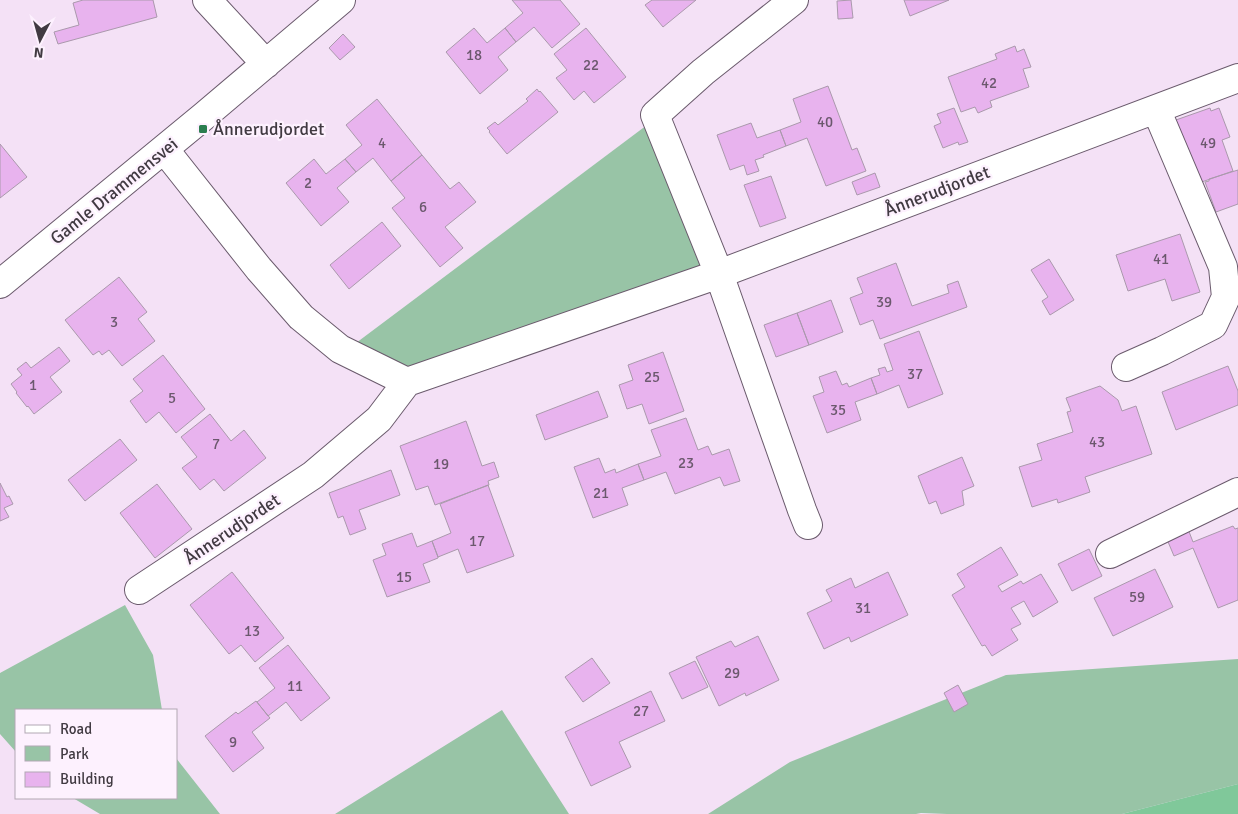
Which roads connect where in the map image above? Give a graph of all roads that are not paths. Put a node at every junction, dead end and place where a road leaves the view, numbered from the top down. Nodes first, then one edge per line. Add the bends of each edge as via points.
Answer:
1 (208, 0) edge
2 (341, 0) edge
3 (794, 0) edge
4 (266, 64) junction
5 (1238, 78) edge
6 (1156, 108) junction
7 (164, 149) junction
8 (719, 274) junction
9 (0, 284) edge
10 (1126, 367) dead end
11 (407, 382) junction
12 (1238, 492) edge
13 (808, 525) dead end
14 (1110, 554) dead end
15 (139, 590) dead end

1 - 4 street
2 - 4 street, Gamle Drammensvei
3 - 8 street via 703,72 655,115
4 - 7 street, Gamle Drammensvei
5 - 6 street, Ånnerudjordet
6 - 8 street, Ånnerudjordet
6 - 10 street via 1224,267 1226,297 1212,325
7 - 9 street, Gamle Drammensvei
7 - 11 street via 301,317 340,349
8 - 11 street, Ånnerudjordet
8 - 13 street
11 - 15 street, Ånnerudjordet via 379,419 313,475
12 - 14 street

